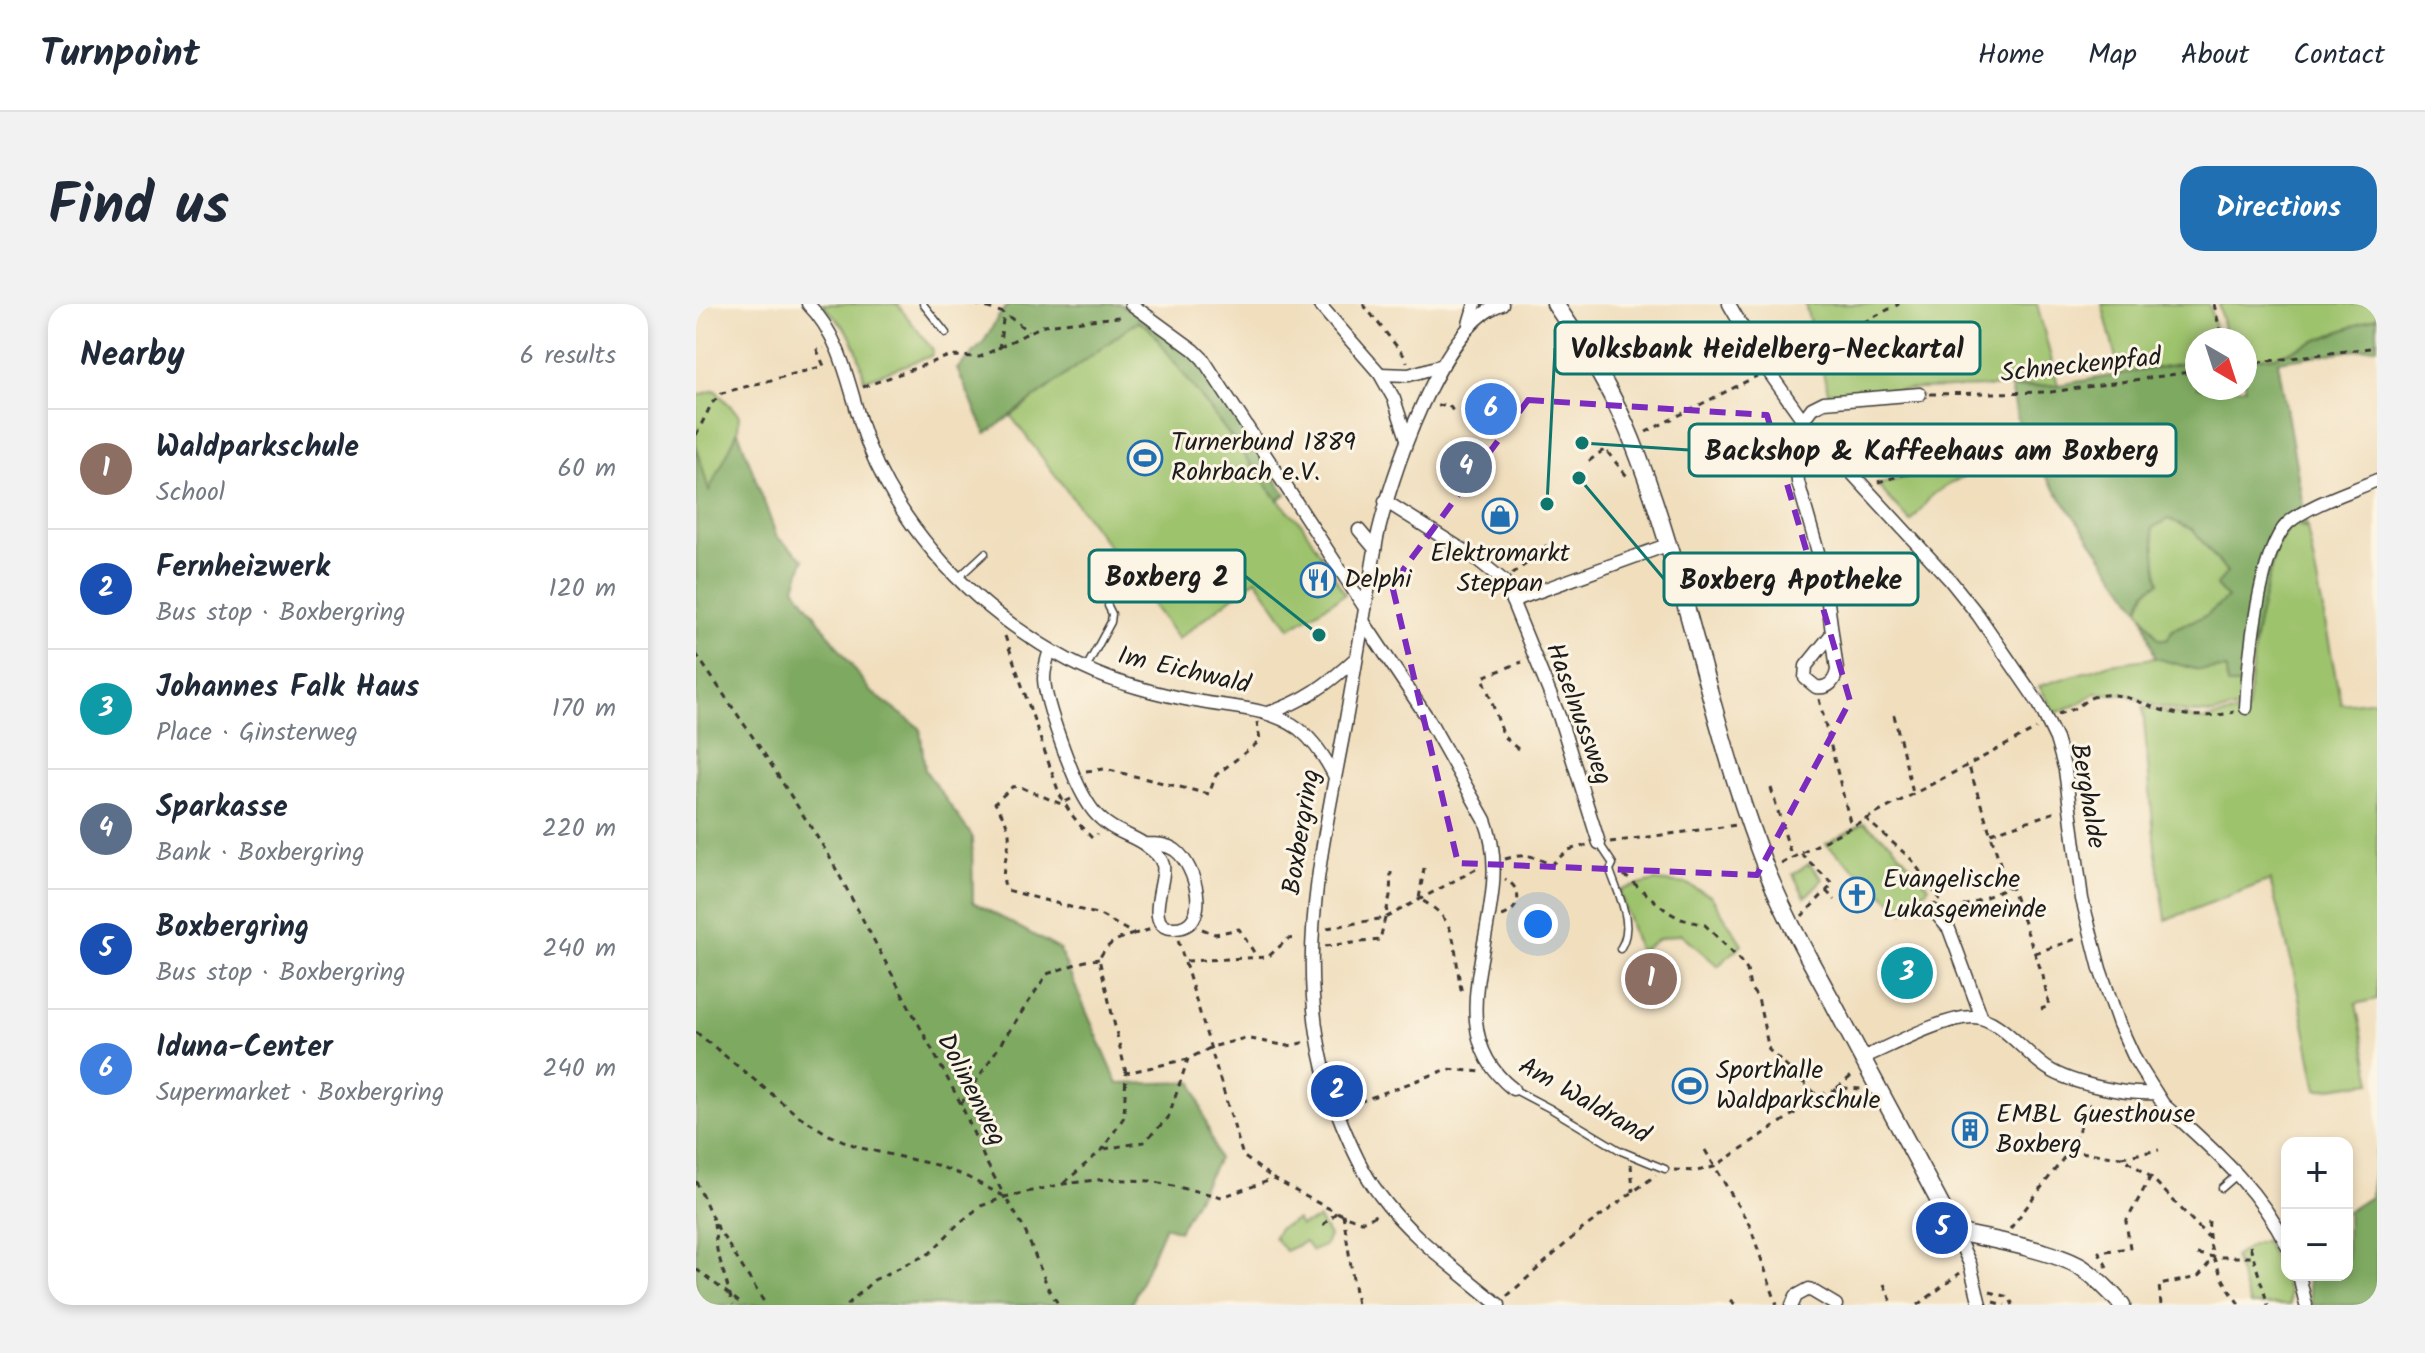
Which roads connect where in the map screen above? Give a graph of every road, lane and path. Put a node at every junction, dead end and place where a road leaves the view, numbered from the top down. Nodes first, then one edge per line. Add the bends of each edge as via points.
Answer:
1 (808, 304) edge
2 (923, 304) edge
3 (975, 304) edge
4 (1319, 304) edge
5 (1363, 304) edge
6 (1475, 304) edge
7 (1502, 304) edge
8 (1541, 304) edge
9 (1729, 304) edge
10 (1882, 304) edge
11 (1899, 304) edge
12 (2214, 304) edge
13 (1133, 306) edge
14 (1557, 307) edge
15 (1884, 311) junction
16 (1004, 313) junction
17 (1469, 324) junction
18 (2219, 328) edge
19 (1029, 332) junction
20 (946, 333) dead end
21 (2377, 347) edge
22 (823, 348) dead end
23 (999, 349) junction
24 (1400, 350) dead end
25 (2257, 362) edge
26 (1443, 365) junction
27 (1768, 371) junction
28 (2185, 373) edge
29 (1380, 374) junction
30 (1753, 378) dead end
31 (851, 391) junction
32 (1920, 394) joint
33 (1448, 404) dead end
34 (1456, 415) dead end
35 (1803, 420) junction
36 (696, 435) edge
37 (1407, 439) junction
38 (1632, 440) junction
39 (1589, 461) dead end
40 (1913, 472) dead end
41 (1629, 480) dead end
42 (2377, 480) edge
43 (1868, 489) junction
44 (1385, 501) junction
45 (1359, 530) dead end
46 (1545, 545) dead end
47 (1667, 545) junction
48 (1375, 549) junction
49 (985, 553) dead end
50 (958, 578) junction
51 (1504, 581) junction
52 (1512, 601) junction
53 (1108, 606) dead end
54 (1364, 614) junction
55 (1007, 621) junction
56 (1831, 635) junction
57 (1090, 644) dead end
58 (1098, 648) junction
59 (1050, 650) junction
60 (696, 654) edge
61 (1355, 659) junction
62 (1521, 663) dead end
63 (1086, 668) junction
64 (1816, 687) junction
65 (2241, 709) joint
66 (2066, 711) dead end
67 (1262, 712) junction
68 (1894, 715) dead end
69 (2049, 723) junction
70 (1518, 749) dead end
71 (1968, 764) junction
72 (1073, 772) junction
73 (1335, 777) junction
74 (1771, 788) dead end
75 (1082, 793) junction
76 (1913, 793) junction
77 (1063, 803) junction
78 (2070, 807) junction
79 (1865, 818) junction
80 (1108, 825) junction
81 (1732, 826) dead end
82 (1851, 826) junction
83 (1991, 833) junction
84 (1624, 840) dead end
85 (1599, 843) joint
86 (1145, 844) junction
87 (1578, 846) dead end
88 (1801, 854) junction
89 (1792, 858) junction
90 (1493, 863) junction
91 (1613, 864) junction
92 (1424, 868) dead end
93 (1767, 871) junction
94 (1391, 872) dead end
95 (1493, 878) junction
96 (1514, 885) dead end
97 (2008, 888) junction
98 (1508, 890) dead end
99 (1826, 891) junction
100 (1419, 899) junction
101 (1835, 900) dead end
102 (1506, 906) dead end
103 (1941, 910) junction
104 (1511, 913) junction
105 (1490, 916) junction
106 (1385, 918) junction
107 (1192, 920) junction
108 (1168, 926) junction
109 (1793, 926) junction
110 (1328, 928) dead end
111 (1134, 934) junction
112 (2090, 934) junction
113 (1295, 938) dead end
114 (1311, 947) junction
115 (1620, 949) dead end
116 (2035, 953) junction
117 (1257, 957) junction
118 (1099, 959) junction
119 (1186, 961) junction
120 (2041, 1009) dead end
121 (1475, 1017) junction
122 (1982, 1018) junction
123 (696, 1032) edge
124 (1318, 1040) junction
125 (1212, 1047) junction
126 (1862, 1058) junction
127 (1188, 1059) junction
128 (1126, 1073) junction
129 (1496, 1073) junction
130 (1851, 1075) dead end
131 (1837, 1088) junction
132 (1513, 1089) joint
133 (1880, 1093) junction
134 (2155, 1093) junction
135 (1819, 1097) junction
136 (2093, 1098) dead end
137 (961, 1104) junction
138 (1337, 1110) junction
139 (1103, 1149) junction
140 (1705, 1150) dead end
141 (2159, 1150) dead end
142 (2069, 1151) junction
143 (1632, 1157) junction
144 (2122, 1157) junction
145 (1714, 1167) junction
146 (1665, 1169) junction
147 (2238, 1174) junction
148 (2151, 1177) junction
149 (1274, 1179) junction
150 (696, 1181) edge
151 (1063, 1184) junction
152 (2222, 1188) dead end
153 (1633, 1192) junction
154 (1005, 1197) junction
155 (1387, 1206) junction
156 (1340, 1212) junction
157 (2209, 1221) dead end
158 (714, 1222) junction
159 (1323, 1225) dead end
160 (2011, 1228) dead end
161 (1955, 1232) junction
162 (2281, 1233) edge
163 (2208, 1237) junction
164 (2250, 1246) dead end
165 (2197, 1254) dead end
166 (2214, 1257) junction
167 (2252, 1257) junction
168 (696, 1269) edge
169 (2300, 1281) edge
170 (1884, 1284) dead end
171 (2104, 1286) junction
172 (1977, 1288) junction
173 (731, 1297) junction
174 (1730, 1300) dead end
175 (733, 1305) edge
176 (743, 1305) edge
177 (766, 1305) edge
178 (847, 1305) edge
179 (1059, 1305) edge
180 (1357, 1305) edge
181 (1499, 1305) edge
182 (1736, 1305) edge
183 (1777, 1305) edge
184 (1792, 1305) edge
185 (1836, 1305) edge
186 (1893, 1305) edge
187 (1980, 1305) edge
188 (2013, 1305) edge
189 (2122, 1305) edge
190 (2161, 1305) edge
191 (2240, 1305) edge
192 (2268, 1305) edge
193 (2306, 1305) edge

1 - 31 street, Im Eichwald via 835,343
2 - 20 lane
3 - 16 path
4 - 29 street
5 - 24 path
6 - 17 street, Boxbergring
7 - 17 street, Boxbergring
8 - 14 street
9 - 27 street, Berghalde
10 - 15 path
11 - 15 path
12 - 18 path
13 - 19 path via 1119,317 1044,325
13 - 54 street, Am Waldrand via 1203,359
14 - 38 street via 1588,353
15 - 27 path
16 - 19 path
16 - 23 path
17 - 26 street, Boxbergring
19 - 23 path
21 - 25 path
22 - 36 path via 817,350 824,366 722,393
23 - 31 path via 980,357 949,356
26 - 29 street via 1409,375
26 - 37 street, Boxbergring
27 - 35 street, Berghalde
28 - 32 path, Schneckenpfad via 2051,392
29 - 37 street
30 - 38 path
31 - 50 street, Im Eichwald via 890,488
32 - 35 street via 1824,402
33 - 34 path
35 - 43 street, Berghalde
35 - 56 street via 1798,482 1824,573
37 - 44 street, Boxbergring
38 - 47 street
39 - 41 path via 1605,449
40 - 43 path
42 - 65 street via 2297,516 2277,539 2258,608
43 - 69 street, Berghalde via 1978,615
44 - 48 street, Boxbergring
44 - 51 street, Haselnussweg
45 - 48 street
46 - 51 path via 1548,548
47 - 52 street
47 - 93 street
48 - 54 street, Boxbergring
49 - 50 lane
50 - 55 street, Im Eichwald
51 - 52 street, Haselnussweg
52 - 85 street, Haselnussweg via 1559,716
53 - 58 lane via 1111,622
54 - 61 street, Boxbergring
54 - 90 street, Am Waldrand via 1485,820
55 - 59 street, Im Eichwald
55 - 77 path via 1004,633
56 - 64 street via 1806,666 1805,678
56 - 64 street via 1836,677 1827,687
57 - 58 lane
58 - 63 lane
59 - 63 street, Im Eichwald
59 - 72 street via 1044,685
60 - 137 path, Dolinenweg via 828,854
61 - 67 street, Im Eichwald via 1317,692
61 - 73 street, Boxbergring
62 - 70 path via 1483,677 1504,737
63 - 67 street, Im Eichwald via 1134,687
64 - 82 path
65 - 66 path via 2183,715 2107,695
67 - 72 path via 1260,741 1216,775 1209,794 1105,769
67 - 73 street, Im Eichwald via 1308,737
68 - 76 path
69 - 71 path
69 - 78 street, Berghalde via 2061,752
71 - 76 path
71 - 83 path
72 - 75 street
73 - 114 street, Boxbergring
74 - 89 path
75 - 77 path
75 - 80 street
76 - 79 path
77 - 80 path via 1092,838
77 - 111 path via 1018,786 995,803 1009,831 1005,887 1100,915
78 - 83 path
78 - 112 street, Berghalde
79 - 82 path
79 - 103 path via 1912,860
80 - 86 street
81 - 84 path
82 - 88 path
83 - 97 path
85 - 91 lane
86 - 107 street via 1167,846 1188,865 1196,884
86 - 108 street via 1164,867 1157,908
87 - 90 path via 1551,865 1531,854
88 - 89 path
88 - 99 path via 1833,884
89 - 93 path
90 - 95 street, Am Waldrand
90 - 100 path
91 - 115 lane via 1610,870 1627,924
91 - 135 path via 1668,912 1705,925 1737,957 1758,998 1769,1050
92 - 100 path
93 - 109 street
94 - 106 path
95 - 104 path via 1508,880 1517,889
95 - 105 street, Am Waldrand
96 - 98 path
97 - 103 path
97 - 116 path
99 - 101 path
99 - 109 path
100 - 106 path
100 - 121 path via 1450,927 1461,990
102 - 104 path
103 - 122 street
104 - 105 path
105 - 121 street, Am Waldrand
106 - 110 path
106 - 114 path via 1380,940
107 - 108 street via 1182,927
107 - 117 path via 1215,934 1239,929
108 - 111 path
108 - 119 path
109 - 126 street
111 - 118 path via 1114,940
112 - 116 path
112 - 134 street, Berghalde via 2119,1024
113 - 117 path via 1268,957
114 - 124 street, Boxbergring
116 - 120 path via 2049,1006
117 - 119 path
118 - 128 path
118 - 137 path via 1047,974
119 - 125 path
121 - 129 street, Am Waldrand via 1482,1050
122 - 126 street via 1942,1024
122 - 134 street via 2061,1076 2136,1095
123 - 154 path via 829,1135 870,1151 936,1165
124 - 125 path via 1288,1046 1245,1038
124 - 138 street, Boxbergring
125 - 127 path
125 - 149 path via 1243,1156
126 - 133 street
127 - 128 path
127 - 139 path via 1168,1118 1144,1142
128 - 139 path via 1124,1117
129 - 132 street, Am Waldrand
129 - 138 path via 1448,1069
130 - 131 path, Am Waldrand
131 - 133 path
131 - 135 path, Am Waldrand
132 - 143 lane, Am Waldrand
133 - 161 street
134 - 147 street, Berghalde
135 - 145 path, Am Waldrand
136 - 142 path
137 - 154 path, Dolinenweg
138 - 155 street, Boxbergring via 1362,1167
139 - 151 path
140 - 145 path
141 - 144 path
142 - 144 path
142 - 160 path
143 - 146 lane, Am Waldrand
143 - 153 path
144 - 148 path
145 - 146 path, Am Waldrand
145 - 183 path via 1750,1226
146 - 153 path
147 - 152 lane
147 - 162 street, Berghalde
148 - 163 path
148 - 171 path via 2126,1222 2130,1248 2099,1252 2112,1277
149 - 151 path via 1222,1197 1151,1181
149 - 156 path
150 - 158 path
151 - 154 path
153 - 181 path via 1557,1250
154 - 178 path via 981,1206 930,1253 874,1280
154 - 179 path, Dolinenweg
155 - 156 path via 1364,1221
155 - 181 street, Boxbergring
156 - 159 path
156 - 180 path
157 - 163 path
158 - 173 path
158 - 177 path
161 - 171 street via 2070,1262
161 - 172 street
163 - 166 path
164 - 167 path
165 - 166 path
166 - 167 path
166 - 190 path via 2198,1277 2159,1285
166 - 191 path
167 - 192 path
168 - 173 path
169 - 193 street
170 - 186 path
171 - 189 street
172 - 187 street
172 - 188 path via 2009,1297
173 - 175 path
173 - 176 path
174 - 182 path
184 - 185 street via 1809,1289

